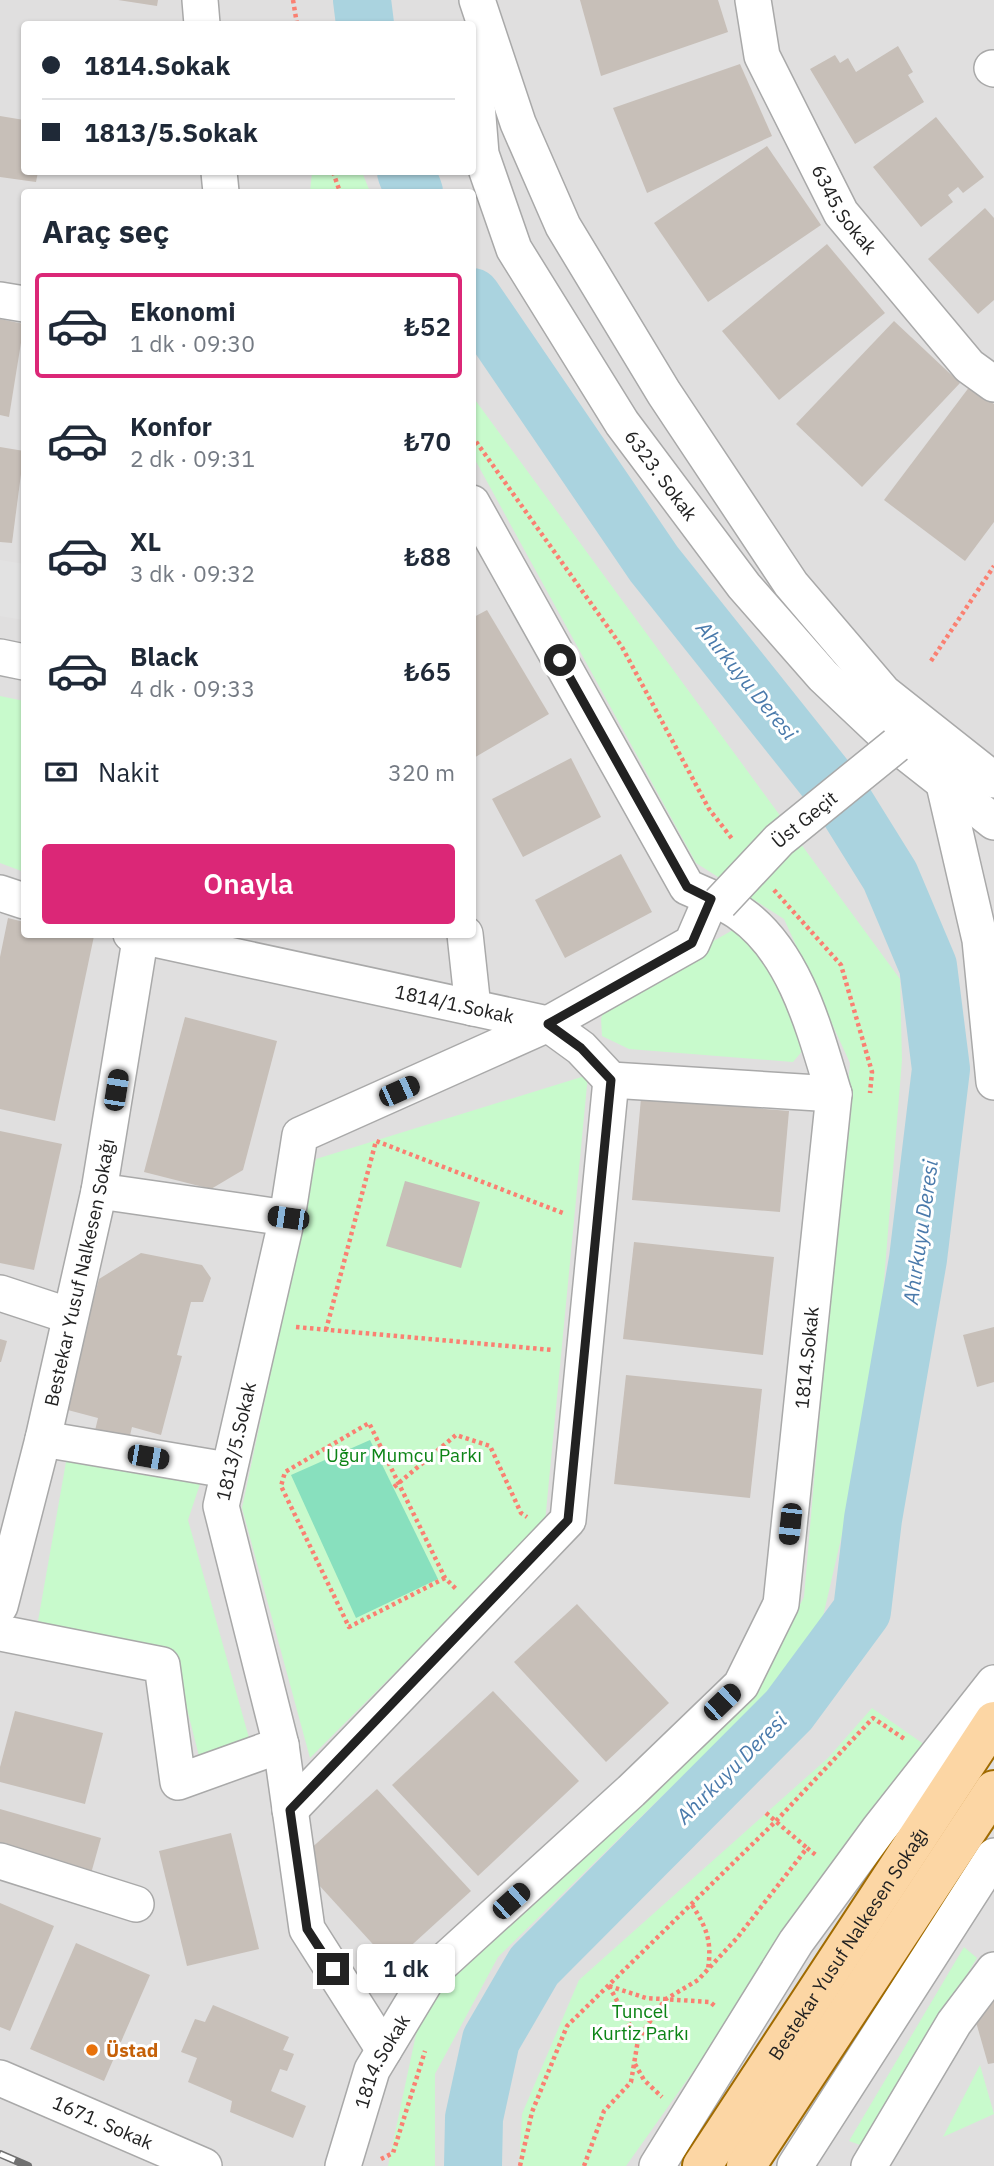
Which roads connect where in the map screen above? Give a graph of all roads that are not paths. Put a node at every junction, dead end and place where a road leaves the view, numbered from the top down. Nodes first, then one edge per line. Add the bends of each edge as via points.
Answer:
1 (200, 0) edge
2 (470, 0) edge
3 (477, 0) edge
4 (753, 0) edge
5 (202, 21) edge
6 (471, 21) edge
7 (476, 92) edge
8 (0, 300) edge
9 (21, 304) edge
10 (994, 384) edge
11 (476, 510) edge
12 (0, 657) edge
13 (21, 661) edge
14 (896, 745) junction
15 (943, 780) junction
16 (994, 780) edge
17 (994, 822) edge
18 (0, 893) edge
19 (21, 900) edge
20 (715, 901) junction
21 (138, 938) edge
22 (152, 938) edge
23 (465, 938) edge
24 (473, 1009) junction
25 (548, 1024) junction
26 (611, 1080) junction
27 (994, 1082) edge
28 (834, 1094) junction
29 (99, 1191) junction
30 (288, 1218) junction
31 (0, 1293) edge
32 (70, 1316) junction
33 (43, 1439) junction
34 (227, 1470) junction
35 (0, 1606) edge
36 (0, 1633) edge
37 (994, 1683) edge
38 (994, 1721) edge
39 (281, 1745) junction
40 (994, 1790) edge
41 (290, 1810) junction
42 (994, 1856) edge
43 (0, 1861) edge
44 (136, 1904) dead end
45 (994, 1970) edge
46 (384, 2050) junction
47 (0, 2078) edge
48 (359, 2164) edge
49 (204, 2166) edge
50 (657, 2166) edge
51 (702, 2166) edge
52 (746, 2166) edge
53 (795, 2166) edge
54 (869, 2166) edge

1 - 5 street
2 - 6 street
3 - 16 street via 518,123 563,226 686,427 791,584 884,693
4 - 10 street, 6345.Sokak via 762,56 841,213 969,366
7 - 14 street, 6323. Sokak via 481,154 514,249 622,423 744,586 822,676
8 - 9 street
11 - 20 street, 1814.Sokak via 687,887
12 - 13 street
14 - 15 street, 6323. Sokak
14 - 20 street, Üst Geçit, bridge via 779,840
15 - 17 street, 6323. Sokak
15 - 27 street via 980,940
18 - 19 street
20 - 25 street via 692,943
20 - 28 street, 1814.Sokak via 740,913 775,945 815,1031
21 - 29 street, Bestekar Yusuf Nalkesen Sokağı
22 - 24 street, 1814/1.Sokak
23 - 24 street
24 - 25 street, 1814/1.Sokak
25 - 26 street, 1814/1.Sokak via 581,1048
25 - 30 street, 1813/5.Sokak via 300,1135
26 - 28 street
26 - 41 street via 568,1520
28 - 46 street, 1814.Sokak via 781,1604 741,1685 430,1974
29 - 30 street
29 - 32 street, Bestekar Yusuf Nalkesen Sokağı
30 - 34 street, 1813/5.Sokak
31 - 32 street
32 - 33 street, Bestekar Yusuf Nalkesen Sokağı
33 - 34 street
33 - 35 street, Bestekar Yusuf Nalkesen Sokağı
34 - 39 street, 1813/5.Sokak via 221,1506
36 - 39 street via 162,1665 177,1782
37 - 50 street via 796,1942
38 - 51 main road, Bestekar Yusuf Nalkesen Sokağı
39 - 41 street, 1813/5.Sokak
40 - 52 main road, Bestekar Yusuf Nalkesen Sokağı
41 - 46 street, 1813/5.Sokak via 307,1929
42 - 53 street
43 - 44 street
45 - 54 street via 954,2023
46 - 48 street, 1814.Sokak via 372,2070
47 - 49 street, 1671. Sokak

